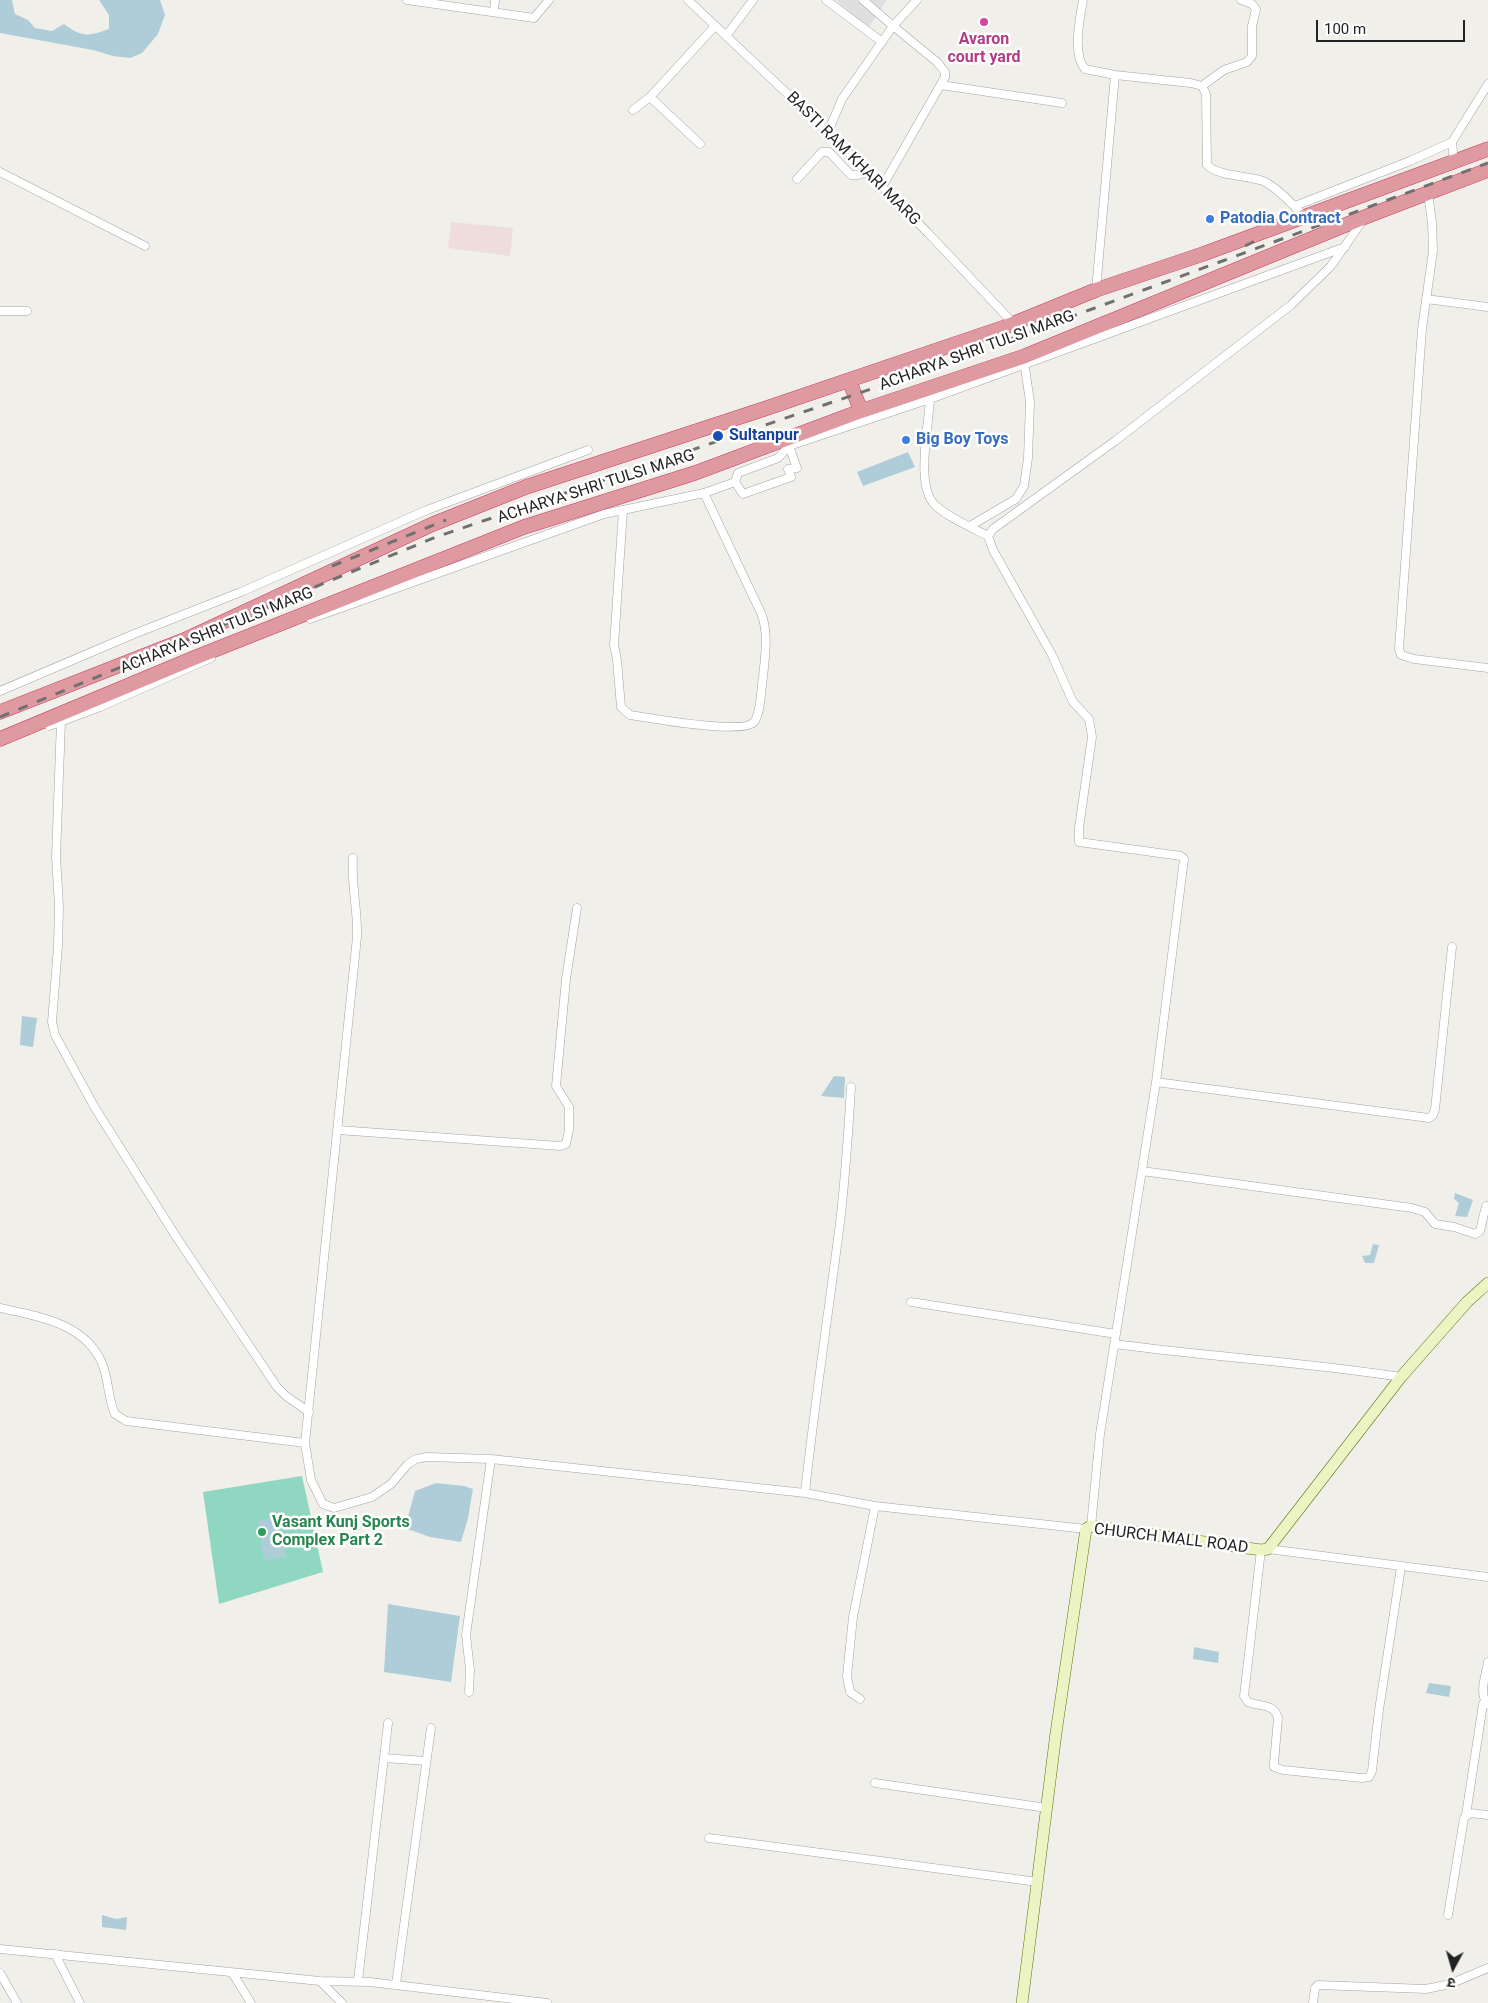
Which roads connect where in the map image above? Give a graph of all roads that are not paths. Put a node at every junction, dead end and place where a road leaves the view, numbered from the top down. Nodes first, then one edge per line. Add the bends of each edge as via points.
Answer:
1 (407, 0) edge
2 (495, 0) edge
3 (549, 0) edge
4 (689, 0) edge
5 (753, 0) edge
6 (826, 0) edge
7 (863, 0) edge
8 (917, 0) edge
9 (1083, 0) edge
10 (1241, 0) edge
11 (447, 2) edge
12 (494, 11) junction
13 (715, 26) junction
14 (893, 26) junction
15 (726, 36) junction
16 (882, 42) junction
17 (1115, 75) junction
18 (1488, 84) edge
19 (941, 85) junction
20 (1202, 86) junction
21 (650, 97) junction
22 (1062, 103) dead end
23 (633, 110) dead end
24 (828, 132) junction
25 (1452, 142) junction
26 (700, 144) dead end
27 (1488, 148) edge
28 (1454, 162) junction
29 (1488, 170) edge
30 (0, 172) edge
31 (867, 172) junction
32 (797, 179) dead end
33 (1464, 179) junction
34 (882, 188) junction
35 (1428, 193) junction
36 (1300, 212) junction
37 (1365, 216) junction
38 (145, 246) dead end
39 (1345, 247) junction
40 (1096, 290) junction
41 (1426, 299) junction
42 (1488, 306) edge
43 (0, 311) edge
44 (27, 311) dead end
45 (1013, 323) junction
46 (1024, 360) junction
47 (849, 380) junction
48 (930, 399) junction
49 (861, 411) junction
50 (789, 446) junction
51 (588, 450) dead end
52 (735, 482) junction
53 (704, 493) junction
54 (623, 510) junction
55 (970, 526) junction
56 (988, 536) junction
57 (1488, 668) edge
58 (0, 691) edge
59 (0, 712) edge
60 (60, 721) junction
61 (0, 739) edge
62 (0, 746) edge
63 (353, 858) dead end
64 (577, 908) dead end
65 (1452, 947) dead end
66 (1156, 1082) junction
67 (851, 1087) dead end
68 (338, 1130) junction
69 (1142, 1171) junction
70 (1486, 1206) dead end
71 (1488, 1283) edge
72 (911, 1302) dead end
73 (0, 1308) edge
74 (1116, 1334) junction
75 (1115, 1344) junction
76 (1401, 1377) junction
77 (309, 1412) junction
78 (305, 1443) junction
79 (491, 1459) junction
80 (805, 1493) junction
81 (875, 1506) junction
82 (1088, 1528) junction
83 (1265, 1549) junction
84 (1401, 1566) junction
85 (1488, 1577) edge
86 (1488, 1662) edge
87 (469, 1692) dead end
88 (860, 1699) dead end
89 (1486, 1704) edge
90 (388, 1724) dead end
91 (431, 1728) dead end
92 (384, 1758) junction
93 (426, 1761) junction
94 (875, 1783) dead end
95 (1047, 1808) junction
96 (1466, 1815) junction
97 (1488, 1815) edge
98 (709, 1838) dead end
99 (1038, 1882) junction
100 (1448, 1915) dead end
101 (0, 1949) edge
102 (55, 1954) junction
103 (1488, 1968) edge
104 (0, 1973) edge
105 (233, 1974) junction
106 (320, 1981) junction
107 (358, 1982) junction
108 (396, 1984) junction
109 (17, 2003) edge
110 (80, 2003) edge
111 (251, 2003) edge
112 (342, 2003) edge
113 (542, 2003) edge
114 (1022, 2003) edge
115 (1313, 2003) edge

1 - 11 street
2 - 12 street
3 - 12 street via 534,18
4 - 13 street, BASTI RAM KHARI MARG
5 - 15 street
6 - 16 street
7 - 14 street
8 - 14 street
9 - 17 street via 1078,36 1082,66 1088,71
10 - 20 street via 1256,9 1252,26 1252,56 1247,62 1224,70
11 - 12 street
13 - 15 street, BASTI RAM KHARI MARG
13 - 21 street
14 - 16 street
14 - 19 street via 942,67 944,77
15 - 24 street, BASTI RAM KHARI MARG
16 - 24 street via 842,99
17 - 20 street
17 - 40 street
18 - 25 street
19 - 22 street
19 - 34 street
20 - 36 street via 1206,94 1207,165 1263,181
21 - 23 street
21 - 26 street
24 - 31 street, BASTI RAM KHARI MARG
25 - 28 street
25 - 36 street
27 - 28 highway, ACHARYA SHRI TULSI MARG
28 - 33 highway
28 - 36 highway, ACHARYA SHRI TULSI MARG
29 - 33 highway, ACHARYA SHRI TULSI MARG
30 - 38 street
31 - 32 street via 851,175 825,151
31 - 34 street, BASTI RAM KHARI MARG
33 - 35 highway, ACHARYA SHRI TULSI MARG
34 - 45 street, BASTI RAM KHARI MARG
35 - 37 highway, ACHARYA SHRI TULSI MARG
35 - 41 street via 1433,241
36 - 40 highway, ACHARYA SHRI TULSI MARG
37 - 39 street
37 - 46 highway, ACHARYA SHRI TULSI MARG
39 - 46 street
39 - 56 street via 1292,305 1115,441 993,529
40 - 45 highway, ACHARYA SHRI TULSI MARG
41 - 42 street
41 - 57 street via 1400,652 1414,659
43 - 44 street
45 - 47 highway, ACHARYA SHRI TULSI MARG
46 - 48 street
46 - 49 highway, ACHARYA SHRI TULSI MARG
46 - 55 street via 1030,402 1024,486 1016,498
47 - 49 highway
47 - 59 highway, ACHARYA SHRI TULSI MARG via 526,487 433,524 184,640
48 - 50 street
48 - 55 street via 924,468 926,490 935,505
49 - 61 highway, ACHARYA SHRI TULSI MARG via 696,473 524,527
50 - 52 street via 778,458 738,473
50 - 52 street via 797,468 788,469 791,477 743,494
51 - 58 street via 427,510 241,592
52 - 53 street
53 - 54 street
53 - 54 street via 764,625 759,706 756,720 749,725 711,726 630,715 620,707 614,645
54 - 60 street via 523,542 254,639 100,707
55 - 56 street
56 - 66 street via 1052,655 1073,702 1091,724 1079,842 1183,857
60 - 62 street
60 - 77 street via 55,1036 95,1108 220,1304 277,1387
63 - 68 street via 358,920
64 - 68 street via 566,979 556,1086 569,1107 566,1144
65 - 66 street via 1435,1109 1429,1118
66 - 69 street
67 - 80 street via 839,1237
68 - 77 street
69 - 70 street via 1412,1208 1424,1212 1435,1224 1475,1234 1480,1231
69 - 74 street
71 - 76 street, CHURCH MALL ROAD via 1467,1302
72 - 74 street
73 - 78 street via 60,1324 86,1341 102,1363 115,1414 126,1421
74 - 75 street
75 - 76 street
75 - 82 street
76 - 83 street, CHURCH MALL ROAD
77 - 78 street
78 - 79 street via 311,1480 318,1498 327,1507 334,1508 372,1498 416,1459
79 - 80 street
79 - 87 street via 466,1635
80 - 81 street
81 - 82 street
81 - 88 street via 853,1617 847,1676 850,1692
82 - 83 street, CHURCH MALL ROAD
82 - 95 street, CHURCH MALL ROAD
83 - 84 street
83 - 84 street via 1244,1696 1248,1702 1272,1708 1277,1713 1274,1767 1283,1770 1370,1777
84 - 85 street
86 - 89 street via 1483,1693
89 - 96 street
90 - 92 street
91 - 93 street
92 - 93 street
92 - 107 street
93 - 108 street
94 - 95 street
95 - 99 street, CHURCH MALL ROAD
96 - 97 street via 1474,1812
96 - 100 street
98 - 99 street
99 - 114 street, CHURCH MALL ROAD
101 - 102 street
102 - 105 street
102 - 110 street
103 - 115 street via 1426,1990 1318,1985
104 - 109 street
105 - 106 street
105 - 111 street
106 - 107 street
106 - 112 street
107 - 108 street
108 - 113 street

